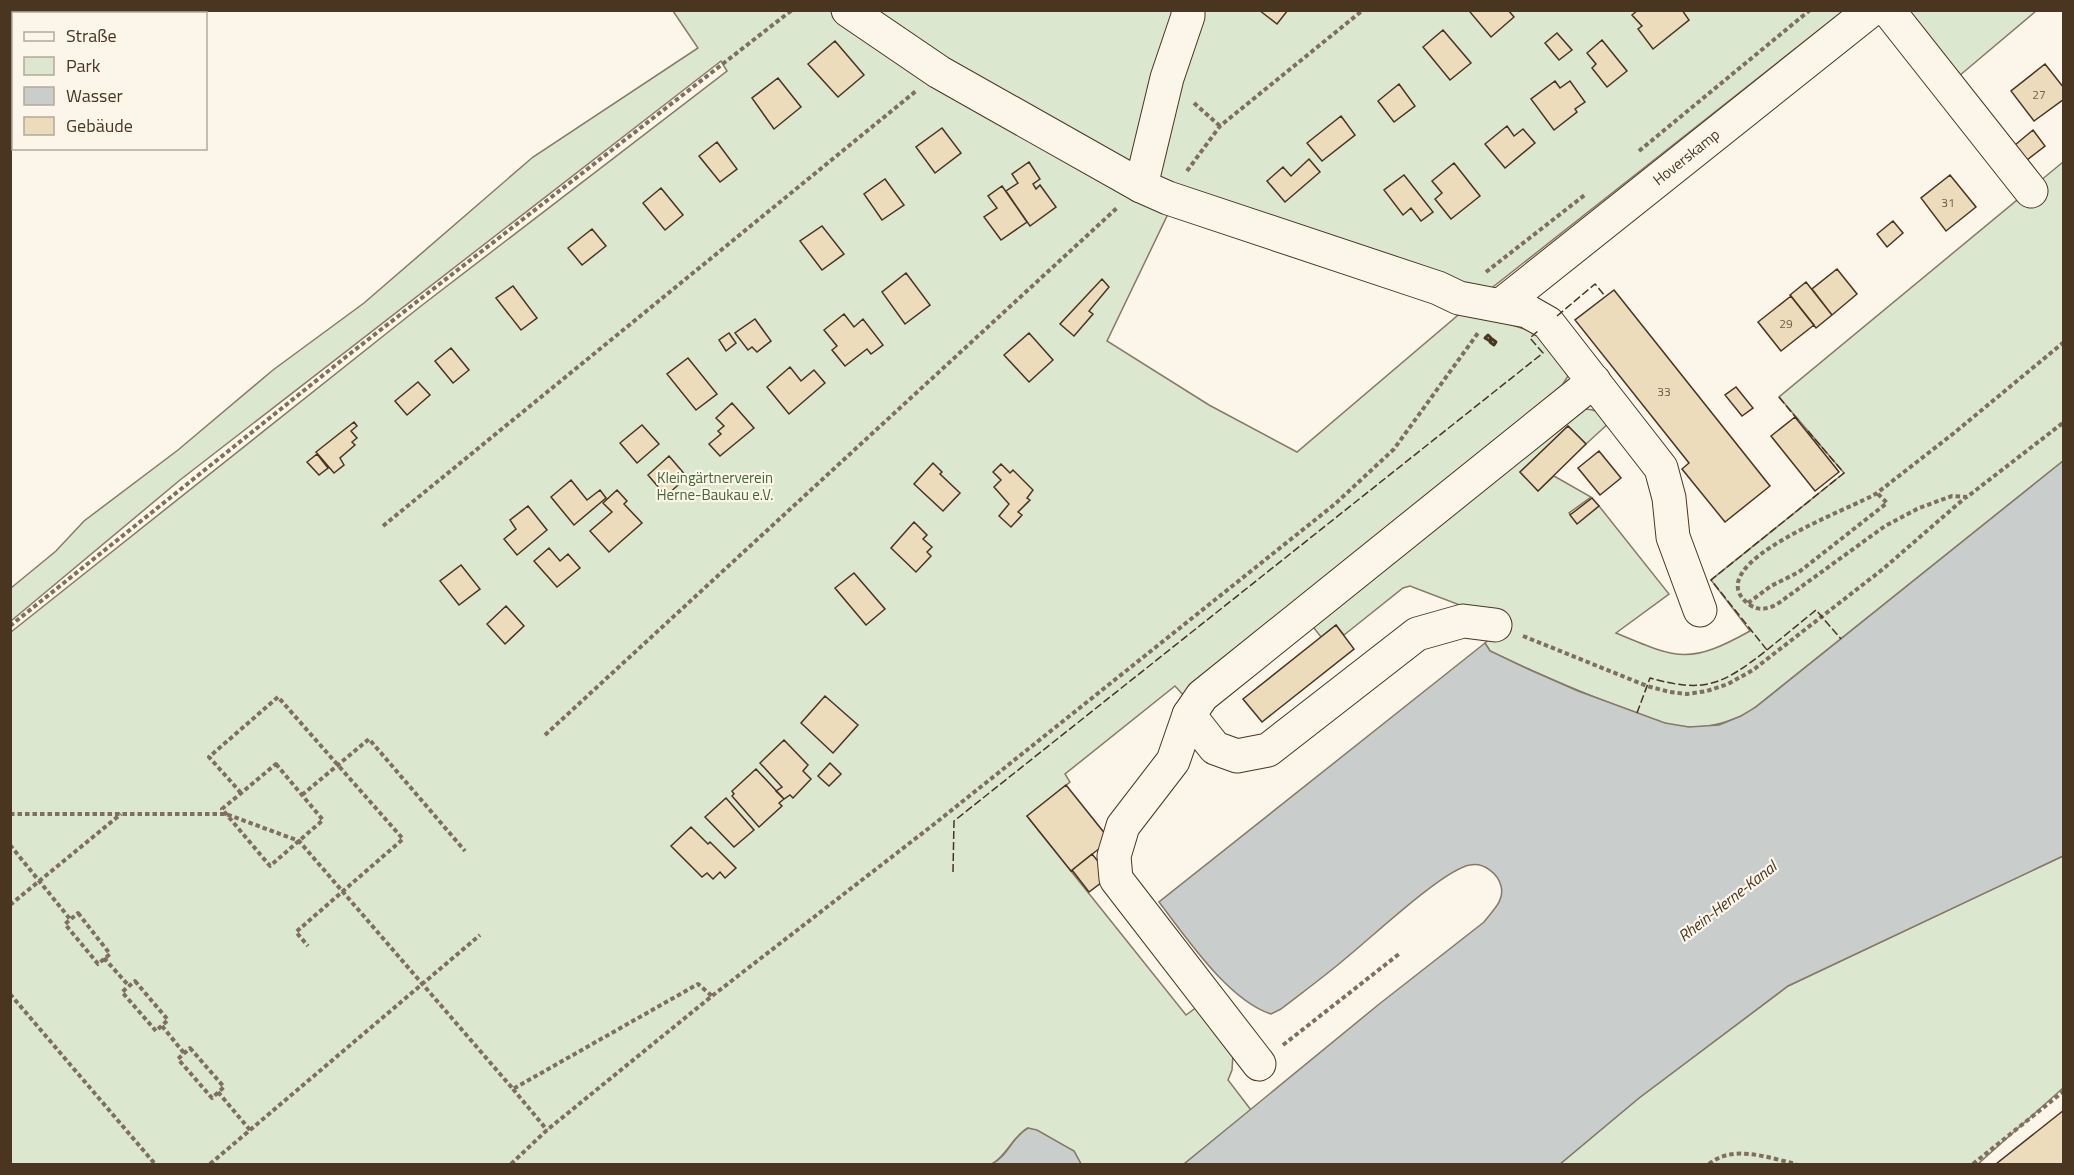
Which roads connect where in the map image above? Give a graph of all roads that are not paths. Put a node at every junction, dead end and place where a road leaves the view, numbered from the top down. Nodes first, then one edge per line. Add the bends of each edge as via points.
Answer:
1 (848, 10) edge
2 (1188, 10) edge
3 (1871, 10) edge
4 (1888, 10) edge
5 (2031, 191) dead end
6 (1154, 192) junction
7 (1501, 305) junction
8 (1594, 381) junction
9 (1700, 610) dead end
10 (1495, 625) road end
11 (1189, 715) junction
12 (1259, 1064) road end

1 - 6 street via 939,72
2 - 6 street via 1167,78
3 - 7 street, Hoverskamp
4 - 5 street
6 - 7 street via 1459,298
7 - 8 street via 1527,311 1548,323
8 - 9 street via 1660,468 1670,498 1673,537
8 - 11 street via 1202,696
10 - 11 street via 1463,621 1417,633 1268,750 1237,756 1215,748
11 - 12 street via 1173,761 1123,826 1114,856 1116,879

